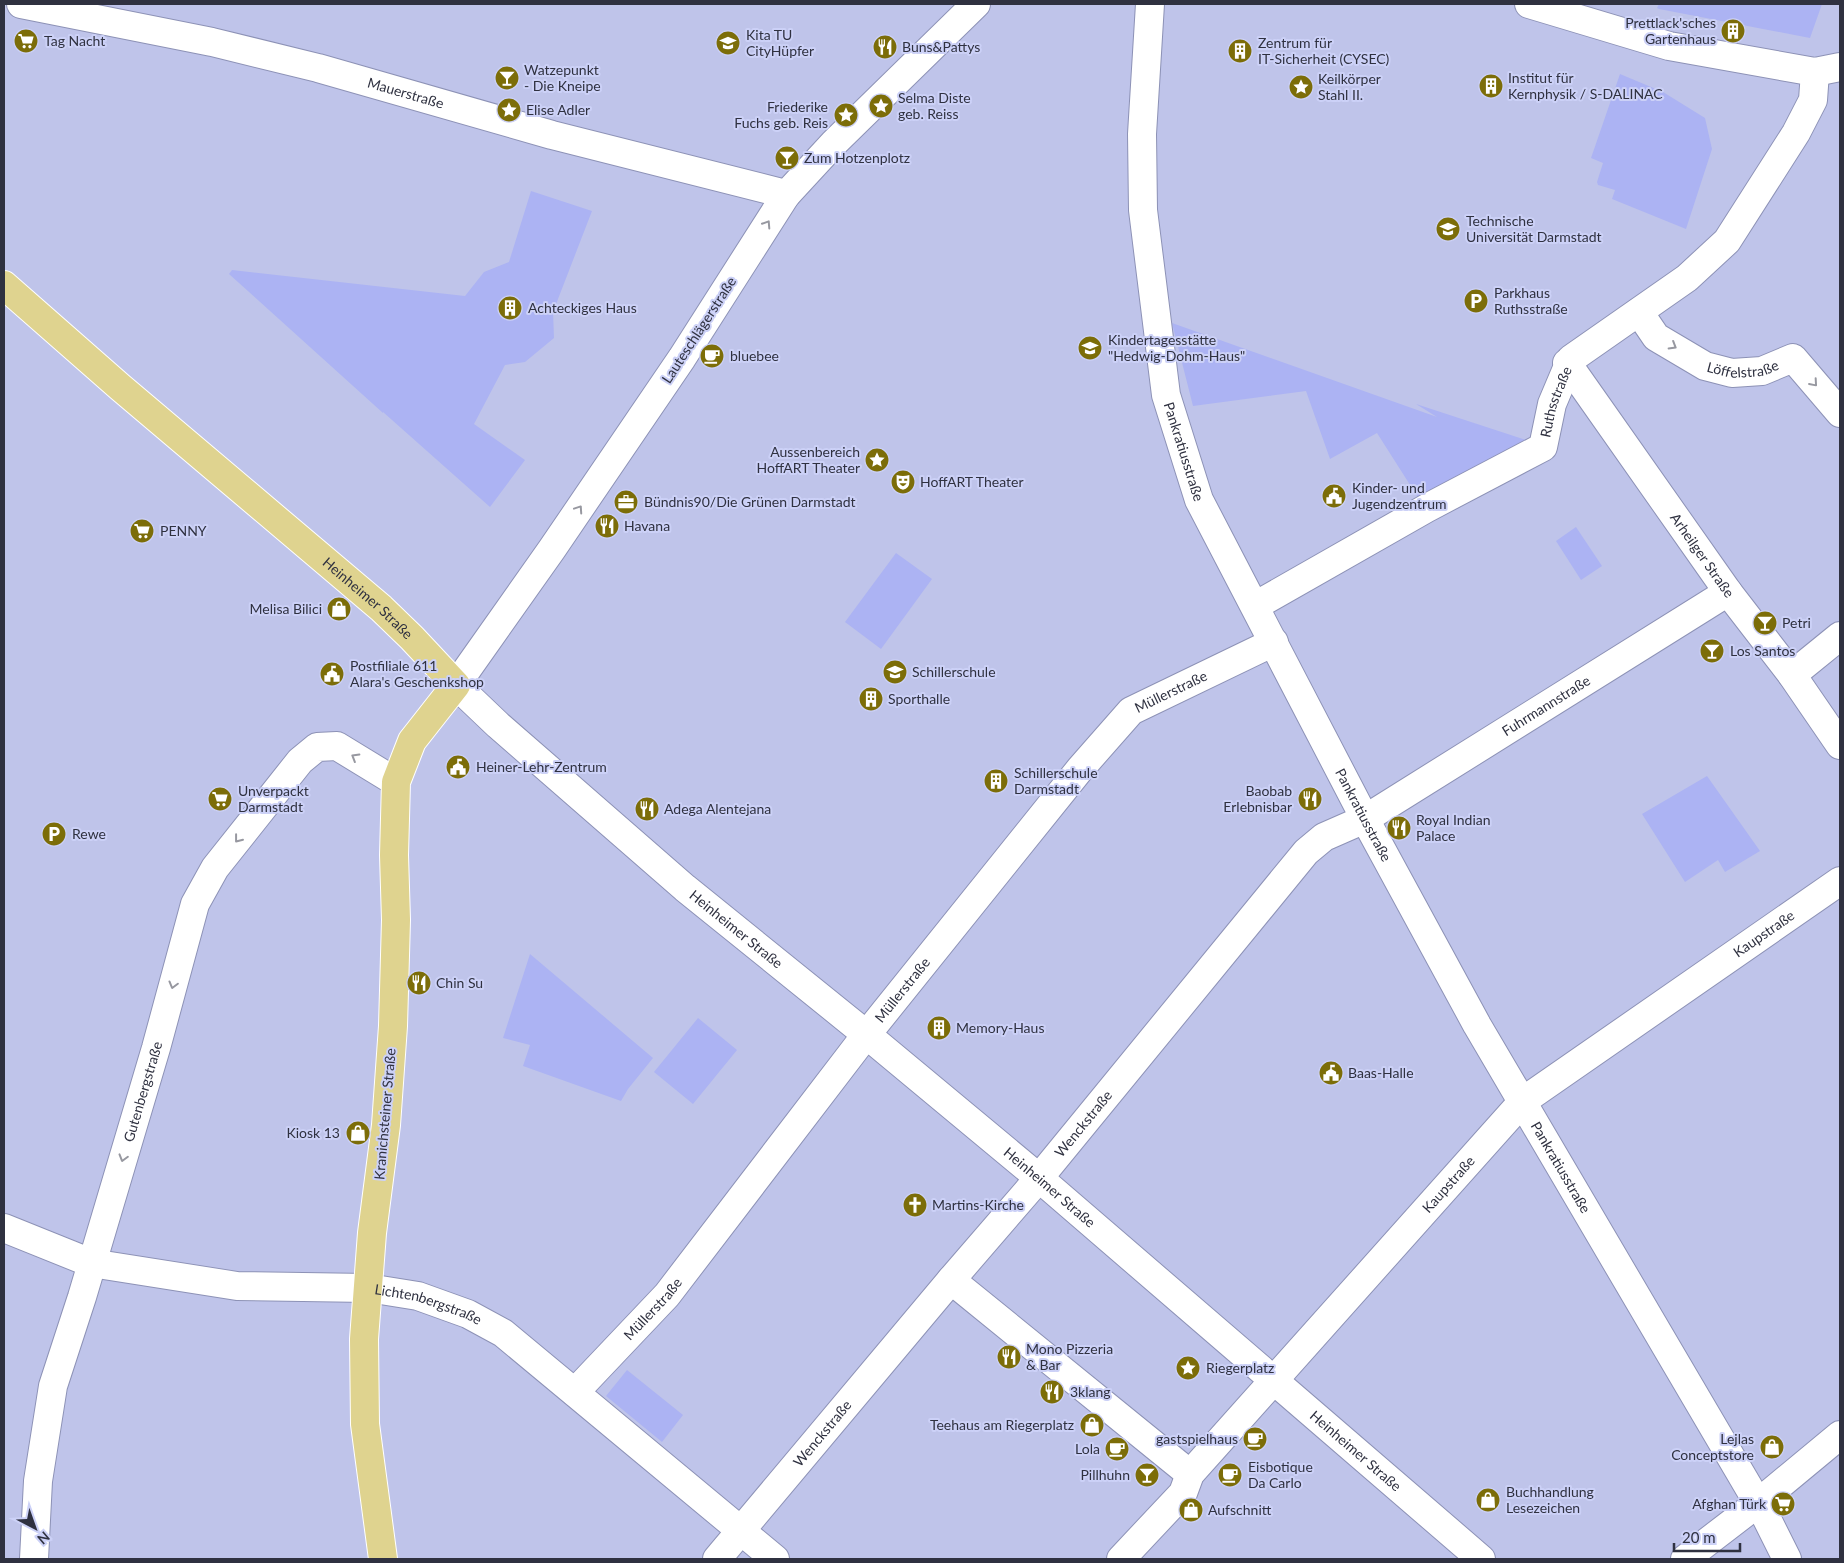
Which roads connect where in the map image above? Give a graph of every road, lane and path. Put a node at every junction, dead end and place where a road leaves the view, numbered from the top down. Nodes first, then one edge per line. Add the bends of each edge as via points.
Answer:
1 (22, 4) edge
2 (976, 4) edge
3 (1150, 4) edge
4 (1529, 4) edge
5 (1827, 70) edge
6 (786, 195) junction
7 (4, 285) edge
8 (1639, 312) junction
9 (1567, 363) junction
10 (1840, 413) edge
11 (1728, 592) junction
12 (1255, 606) junction
13 (1840, 636) edge
14 (1274, 642) junction
15 (1792, 675) junction
16 (456, 685) junction
17 (1840, 745) edge
18 (396, 782) junction
19 (1365, 819) junction
20 (1840, 882) edge
21 (867, 1035) junction
22 (1523, 1101) junction
23 (1039, 1178) junction
24 (4, 1228) edge
25 (91, 1263) junction
26 (951, 1280) junction
27 (368, 1288) junction
28 (1274, 1380) junction
29 (575, 1392) junction
30 (1840, 1435) edge
31 (1190, 1474) junction
32 (1758, 1503) junction
33 (741, 1531) junction
34 (34, 1559) edge
35 (383, 1559) edge
36 (717, 1559) edge
37 (775, 1559) edge
38 (1121, 1559) edge
39 (1481, 1559) edge
40 (1685, 1559) edge
41 (1787, 1559) edge

1 - 6 street, Mauerstraße via 212,42 318,68 552,135
2 - 6 street, Lauteschlägerstraße via 834,143
3 - 12 street, Pankratiusstraße via 1142,134 1143,210 1166,395 1199,500
4 - 5 street via 1669,46
5 - 8 street, Ruthsstraße via 1796,133 1727,241 1688,278
16 -> 6 street, Lauteschlägerstraße via 682,358
7 - 16 main road, Heinheimer Straße via 381,608
8 - 9 street, Ruthsstraße
8 -> 10 street, Löffelstraße via 1656,336 1705,366 1732,373 1762,371 1793,358
9 - 11 street, Arheilger Straße
9 - 12 street, Ruthsstraße via 1552,404 1543,447 1427,508
11 - 15 street, Arheilger Straße
11 - 19 street, Fuhrmannstraße
12 - 14 street, Pankratiusstraße
13 - 15 street
14 - 19 street, Pankratiusstraße
14 - 21 street, Müllerstraße via 1131,711 1080,769
15 - 17 street, Arheilger Straße
16 - 18 main road, Kranichsteiner Straße via 412,740
16 - 21 street, Heinheimer Straße via 498,726 685,888
18 -> 25 street, Gutenbergstraße via 337,746 317,747 300,761 215,868 195,904 156,1048
18 - 27 main road, Kranichsteiner Straße via 393,1026
19 - 22 street, Pankratiusstraße via 1477,1025
19 - 23 street, Wenckstraße via 1324,837 1306,852
20 - 22 street, Kaupstraße
21 - 23 street, Heinheimer Straße
21 - 29 street, Müllerstraße via 667,1294
22 - 28 street, Kaupstraße
22 - 32 street, Pankratiusstraße
23 - 26 street, Wenckstraße
23 - 28 street, Heinheimer Straße
24 - 25 street, Lichtenbergstraße
25 - 27 street, Lichtenbergstraße via 237,1286
25 - 34 street, Gutenbergstraße via 53,1386 38,1481
26 - 31 street
26 - 33 street, Wenckstraße
27 - 29 street, Lichtenbergstraße via 418,1296 468,1314 504,1333
27 - 35 main road, Kranichsteiner Straße via 364,1339 365,1424
28 - 31 street, Kaupstraße
28 - 39 street, Heinheimer Straße
29 - 33 street, Lichtenbergstraße
30 - 32 street
31 - 38 street, Kaupstraße via 1183,1493
32 - 40 street
32 - 41 street, Pankratiusstraße
33 - 36 street, Wenckstraße
33 - 37 street, Lichtenbergstraße

